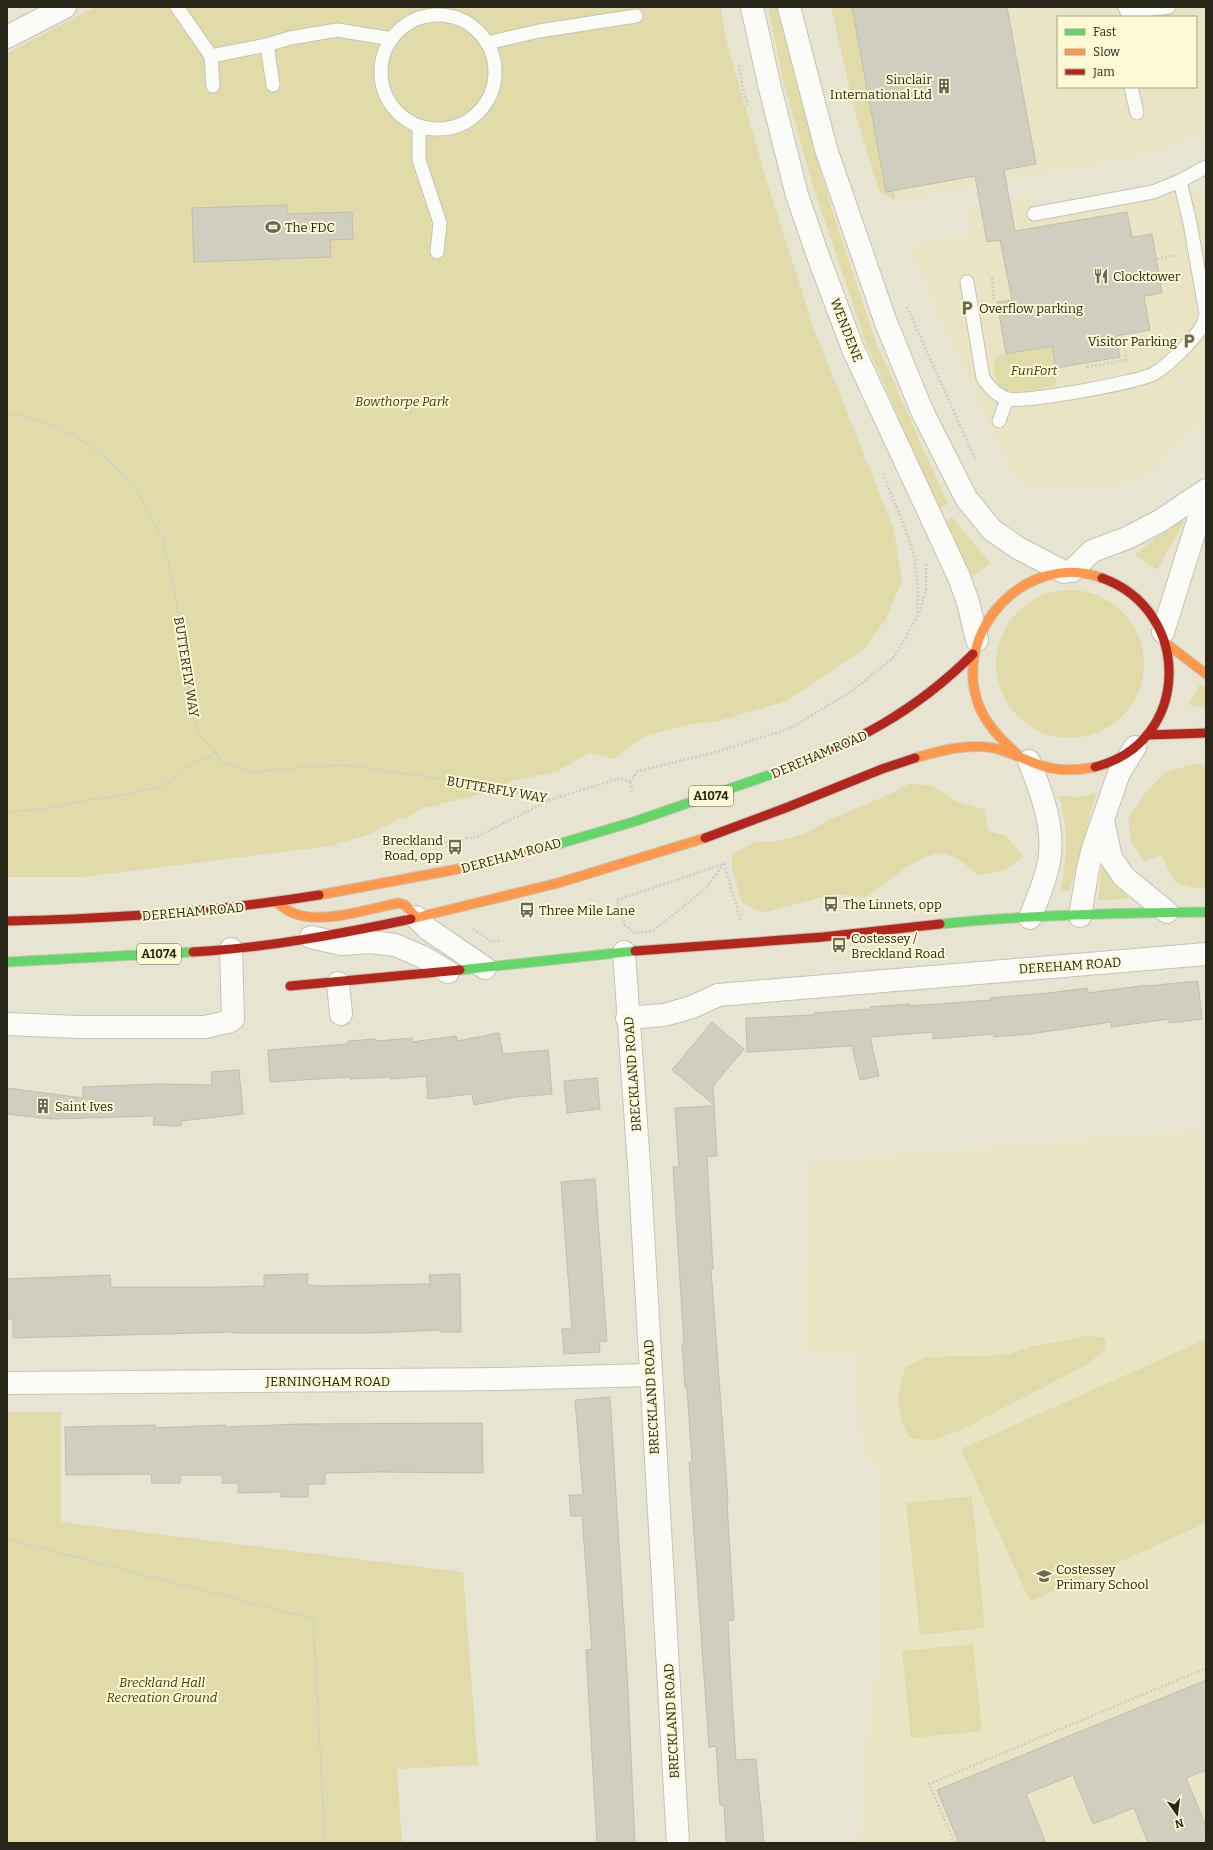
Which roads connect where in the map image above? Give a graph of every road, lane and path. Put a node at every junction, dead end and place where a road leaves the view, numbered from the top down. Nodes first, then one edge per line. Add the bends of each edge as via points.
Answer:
1 (65, 7) edge
2 (177, 7) edge
3 (752, 7) edge
4 (789, 7) edge
5 (1170, 7) edge
6 (1126, 12) edge
7 (636, 16) dead end
8 (7, 37) edge
9 (392, 39) junction
10 (487, 43) junction
11 (267, 45) junction
12 (211, 56) junction
13 (738, 60) dead end
14 (273, 85) dead end
15 (213, 86) dead end
16 (1131, 88) edge
17 (750, 111) dead end
18 (1137, 113) dead end
19 (418, 126) junction
20 (1206, 167) edge
21 (1180, 181) junction
22 (1034, 214) dead end
23 (437, 252) dead end
24 (992, 278) dead end
25 (967, 282) dead end
26 (905, 301) dead end
27 (994, 302) dead end
28 (1122, 335) dead end
29 (1126, 360) junction
30 (1087, 367) dead end
31 (1130, 381) junction
32 (1007, 399) junction
33 (7, 413) edge
34 (999, 421) dead end
35 (977, 465) dead end
36 (882, 470) dead end
37 (1206, 490) edge
38 (1206, 496) edge
39 (926, 562) dead end
40 (1068, 572) junction
41 (917, 618) junction
42 (1165, 638) junction
43 (975, 647) junction
44 (1206, 674) edge
45 (1206, 733) edge
46 (1141, 741) junction
47 (216, 754) junction
48 (1024, 758) junction
49 (630, 782) junction
50 (632, 792) dead end
51 (550, 800) junction
52 (7, 812) edge
53 (1103, 818) junction
54 (476, 837) dead end
55 (724, 864) junction
56 (277, 903) junction
57 (1167, 912) junction
58 (1206, 912) edge
59 (1080, 916) junction
60 (416, 917) junction
61 (1030, 918) junction
62 (7, 921) edge
63 (311, 937) junction
64 (748, 942) junction
65 (231, 949) junction
66 (624, 952) junction
67 (1206, 954) edge
68 (7, 962) edge
69 (485, 968) junction
70 (448, 972) junction
71 (338, 983) junction
72 (290, 986) dead end
73 (341, 1014) dead end
74 (628, 1018) junction
75 (7, 1024) edge
76 (650, 1375) junction
77 (7, 1383) edge
78 (7, 1539) edge
79 (1206, 1668) edge
80 (323, 1800) junction
81 (336, 1800) dead end
82 (325, 1843) edge
83 (678, 1843) edge
84 (955, 1843) edge

1 - 8 street
2 - 12 lane
3 - 43 street, WENDENE via 797,195 818,256 854,349 959,576 968,602
4 - 40 street via 826,149 885,320 922,411 966,498 992,530 1018,548
5 - 6 lane
7 - 10 lane via 539,31
9 - 10 lane via 405,26 422,18 440,15 459,19 475,28
9 - 11 lane via 337,30 290,38
9 - 19 lane via 384,55 381,72 384,89 391,105 403,118
10 - 19 lane via 494,59 495,76 491,93 482,108 469,120 453,127 436,129
11 - 12 lane
11 - 14 lane
12 - 15 lane
13 - 17 path via 743,90
16 - 18 lane
19 - 23 lane via 420,160 440,223
20 - 21 lane
21 - 22 lane via 1153,192
21 - 31 lane via 1206,314 1202,326 1163,367 1153,375
24 - 27 path
25 - 32 lane via 983,378 990,390
26 - 35 path
28 - 29 path
29 - 30 path
29 - 31 path
31 - 32 lane via 1020,400
32 - 34 lane
33 - 47 path, BUTTERFLY WAY via 35,420 76,436 109,460 134,486 164,538 178,612 192,716 202,738
36 - 41 path via 915,559
37 - 40 street via 1160,521 1127,538 1092,551
38 - 42 street
39 - 41 path via 926,590
40 - 42 main road, DEREHAM ROAD via 1102,577 1126,588 1150,611
40 - 43 main road, DEREHAM ROAD via 1027,583 1005,597 990,614
41 - 49 path via 895,656 852,691 791,728 720,751 638,771
42 - 44 main road, DEREHAM ROAD
42 - 46 main road, DEREHAM ROAD via 1170,672 1168,695 1160,716
43 - 48 main road, DEREHAM ROAD via 972,674 977,702 992,730
43 - 56 main road, DEREHAM ROAD / A1074 via 956,674 872,731 762,778 677,808 518,854 430,876 340,894
45 - 46 main road
46 - 48 main road, DEREHAM ROAD via 1111,762 1079,770 1043,766
46 - 53 street, DEREHAM ROAD via 1119,773
47 - 51 path, BUTTERFLY WAY via 223,762 251,772 346,765 496,787
47 - 52 path via 196,761 158,787 52,808
48 - 60 main road, DEREHAM ROAD / A1074 via 989,747 955,748 909,759 757,820 668,851 528,892
48 - 61 street, DEREHAM ROAD via 1047,812 1051,842 1044,882
49 - 50 path
49 - 51 path, BUTTERFLY WAY via 620,778
51 - 54 path
53 - 57 street via 1111,858 1124,877
53 - 59 street, DEREHAM ROAD via 1088,868
55 - 55 path via 706,889 653,931 636,933 624,926 617,900 634,892
55 - 64 path
56 - 60 main road via 295,914 311,916 329,916 398,903 406,905
56 - 62 main road, DEREHAM ROAD / A1074 via 112,918
57 - 58 main road
57 - 59 main road
59 - 61 main road
60 - 63 main road, DEREHAM ROAD / A1074
60 - 69 street via 428,929
61 - 64 main road via 980,920 823,937
63 - 65 main road, DEREHAM ROAD / A1074
63 - 70 street, DEREHAM ROAD via 341,944 370,942 395,945
64 - 66 main road
65 - 68 main road, DEREHAM ROAD / A1074
65 - 75 street via 233,1019 228,1022 205,1027
66 - 69 main road
66 - 74 street, BRECKLAND ROAD
67 - 74 street, DEREHAM ROAD via 718,995 692,1007 664,1015
69 - 70 main road
70 - 71 main road
71 - 72 main road
71 - 73 street
74 - 76 street, BRECKLAND ROAD via 640,1180
76 - 77 street, JERNINGHAM ROAD via 502,1380
76 - 83 street, BRECKLAND ROAD
78 - 80 path via 313,1620
79 - 84 path via 929,1784
80 - 81 path
80 - 82 path

